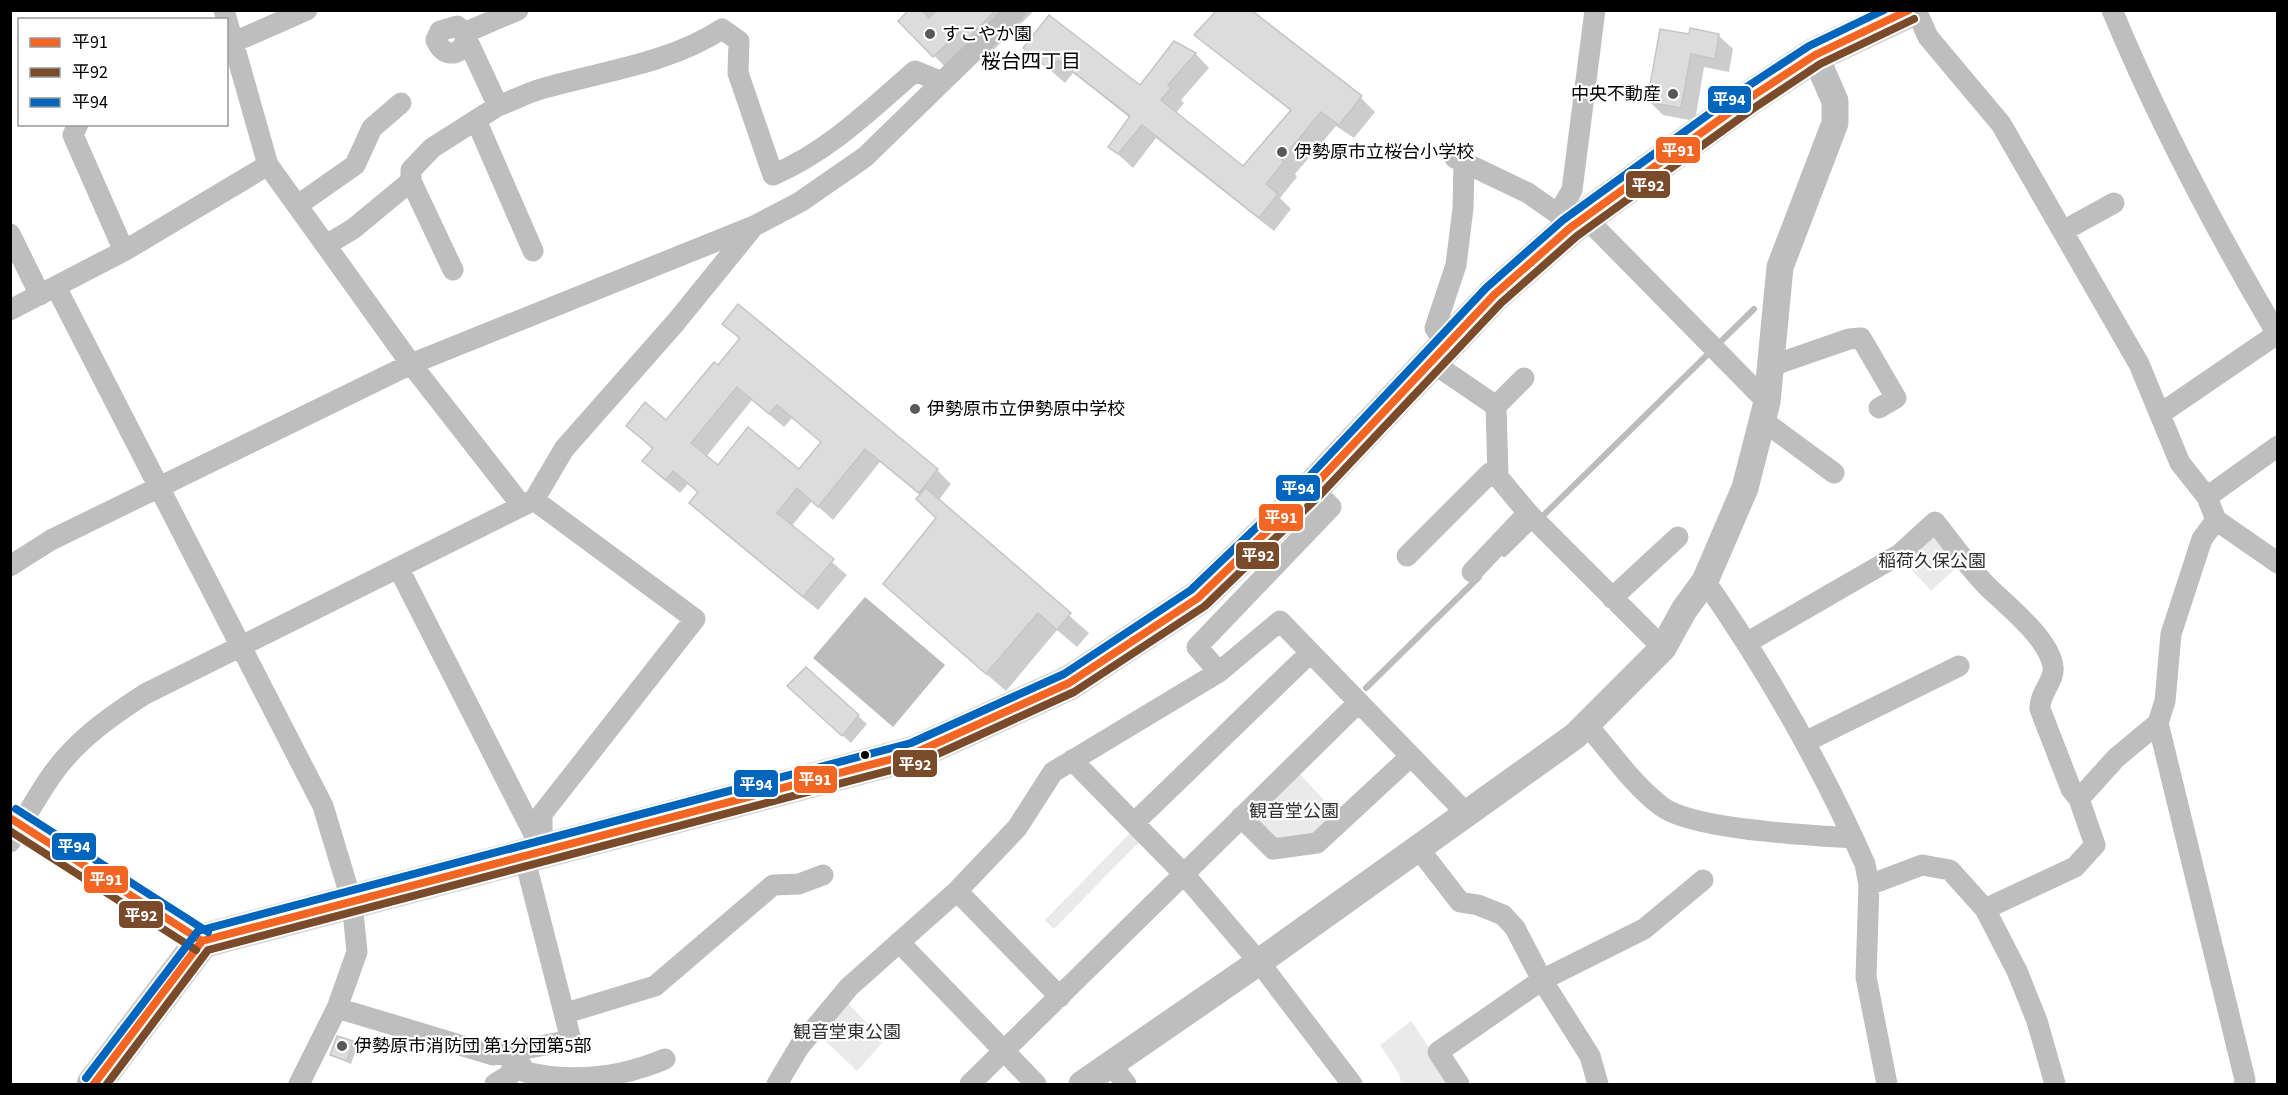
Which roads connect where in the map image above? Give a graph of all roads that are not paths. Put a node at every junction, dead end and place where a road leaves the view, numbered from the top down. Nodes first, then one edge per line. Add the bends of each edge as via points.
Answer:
1 (307, 10) edge
2 (518, 10) edge
3 (1016, 10) edge
4 (1595, 10) edge
5 (1910, 10) edge
6 (1916, 10) edge
7 (2112, 10) edge
8 (1872, 18) edge
9 (228, 23) edge
10 (234, 42) junction
11 (1815, 55) junction
12 (942, 82) junction
13 (401, 103) dead end
14 (498, 106) junction
15 (364, 108) dead end
16 (476, 120) junction
17 (77, 126) edge
18 (372, 128) junction
19 (268, 165) junction
20 (411, 181) junction
21 (2114, 203) dead end
22 (298, 205) junction
23 (1571, 219) junction
24 (754, 226) junction
25 (2063, 231) junction
26 (10, 234) edge
27 (326, 245) junction
28 (124, 251) junction
29 (533, 251) dead end
30 (453, 270) dead end
31 (48, 291) junction
32 (10, 310) edge
33 (1438, 352) junction
34 (411, 364) junction
35 (1771, 366) junction
36 (1524, 378) dead end
37 (1893, 400) dead end
38 (1496, 406) junction
39 (1764, 411) junction
40 (2160, 414) junction
41 (2277, 446) edge
42 (1498, 471) junction
43 (1834, 473) dead end
44 (160, 486) junction
45 (1312, 488) junction
46 (2207, 497) junction
47 (528, 503) junction
48 (1528, 513) junction
49 (2216, 520) junction
50 (1678, 537) dead end
51 (1407, 556) dead end
52 (2277, 563) edge
53 (10, 566) edge
54 (399, 569) junction
55 (1472, 572) dead end
56 (1705, 581) junction
57 (1612, 597) junction
58 (1748, 642) junction
59 (241, 646) junction
60 (1663, 648) junction
61 (1310, 653) junction
62 (1959, 666) dead end
63 (1219, 672) junction
64 (1358, 703) junction
65 (2157, 723) junction
66 (1587, 725) junction
67 (1805, 742) junction
68 (1411, 756) junction
69 (1072, 760) junction
70 (2079, 799) junction
71 (1467, 814) junction
72 (1241, 817) junction
73 (1134, 823) junction
74 (14, 829) edge
75 (1853, 838) junction
76 (1419, 849) junction
77 (533, 854) junction
78 (1184, 873) junction
79 (823, 875) dead end
80 (1704, 880) dead end
81 (1869, 885) junction
82 (957, 891) junction
83 (352, 902) junction
84 (1985, 909) junction
85 (201, 941) junction
86 (899, 942) junction
87 (1259, 962) junction
88 (1542, 980) junction
89 (1060, 997) junction
90 (337, 1008) junction
91 (566, 1013) junction
92 (1005, 1051) junction
93 (514, 1052) junction
94 (665, 1059) dead end
95 (1118, 1074) edge
96 (540, 1079) edge
97 (94, 1084) edge
98 (299, 1084) edge
99 (495, 1084) edge
100 (777, 1084) edge
101 (970, 1084) edge
102 (1036, 1084) edge
103 (1082, 1084) edge
104 (1352, 1084) edge
105 (1459, 1084) edge
106 (1598, 1084) edge
107 (1887, 1084) edge
108 (2055, 1084) edge
109 (2244, 1084) edge

1 - 10 street
2 - 14 street via 464,33
3 - 12 street
4 - 23 street
5 - 8 main road
6 - 25 street via 1928,37 2001,124
7 - 40 street via 2198,196 2277,334
8 - 11 main road
9 - 10 street
10 - 19 street
11 - 23 main road
11 - 35 street via 1835,101 1836,117 1780,267
12 - 14 street via 915,71 840,137 801,163 773,175 738,73 739,41 722,29 670,56 539,90
12 - 24 street via 865,157 800,202
13 - 18 street
14 - 16 street
15 - 18 street
16 - 20 street via 432,148 411,170
16 - 29 street via 533,226
17 - 28 street via 73,135
18 - 22 street via 355,165
19 - 22 street
19 - 28 street
20 - 27 street via 353,229
20 - 30 street
21 - 25 street
22 - 27 street
23 - 33 main road
23 - 33 street via 1460,160 1463,208 1456,265 1435,328
23 - 39 street
24 - 34 street
24 - 47 street via 564,449
25 - 40 street via 2139,364
26 - 31 street
27 - 34 street
28 - 31 street
31 - 32 street
31 - 44 street
33 - 38 street
33 - 45 main road
34 - 44 street
34 - 47 street
35 - 37 street via 1861,338
35 - 39 street
36 - 38 street
38 - 42 street
39 - 43 street
39 - 56 street via 1745,488
40 - 46 street via 2180,463
41 - 46 street
42 - 48 street via 1498,477
42 - 51 street via 1490,473
44 - 53 street via 51,540
44 - 59 street
45 - 63 street via 1331,507 1197,647
45 - 77 main road via 1198,598 1069,683 915,753
46 - 49 street
47 - 54 street
47 - 77 street via 695,619 542,814
48 - 55 street
48 - 57 street
49 - 52 street
49 - 65 street via 2202,539 2171,634 2165,701
50 - 57 street
54 - 59 street
54 - 77 street via 525,813
56 - 58 street
56 - 60 street
57 - 60 street
58 - 67 street
58 - 70 street via 1900,554 1935,522 1986,586 2020,616 2051,657 2054,670 2039,699 2040,709 2071,789
59 - 74 street via 145,694 86,736 54,771
59 - 83 street via 323,806
60 - 66 street
61 - 63 street via 1280,621
61 - 64 street
61 - 73 street
62 - 67 street
63 - 69 street
64 - 68 street
64 - 72 street
65 - 70 street via 2116,758
65 - 109 street
66 - 71 street
66 - 75 street via 1646,792 1681,817 1771,832
67 - 75 street
68 - 71 street
68 - 72 street via 1317,843 1273,849
69 - 73 street
69 - 82 street via 1053,772 1017,828
70 - 84 street via 2094,845 2075,867
71 - 76 street
72 - 78 street
73 - 78 street
74 - 85 street
75 - 81 street
76 - 87 street
76 - 88 street via 1460,903 1503,915 1515,928
77 - 83 main road
77 - 91 street
78 - 87 street
78 - 89 street
79 - 91 street via 798,884 773,885 655,986
80 - 88 street via 1644,929
81 - 84 street via 1922,865 1950,870
81 - 107 street via 1866,977
82 - 86 street
82 - 89 street
83 - 85 main road
83 - 90 street via 357,952
84 - 108 street via 2037,1021
85 - 97 main road
86 - 92 street
86 - 100 street via 849,987 799,1047
87 - 95 street
87 - 104 street
88 - 105 street via 1438,1052
88 - 106 street via 1590,1056
89 - 92 street
90 - 93 street via 493,1055
90 - 98 street
91 - 93 street via 571,1040
92 - 101 street
92 - 102 street
93 - 96 street via 525,1072
93 - 99 street via 511,1074
94 - 96 street via 638,1070
95 - 103 street

